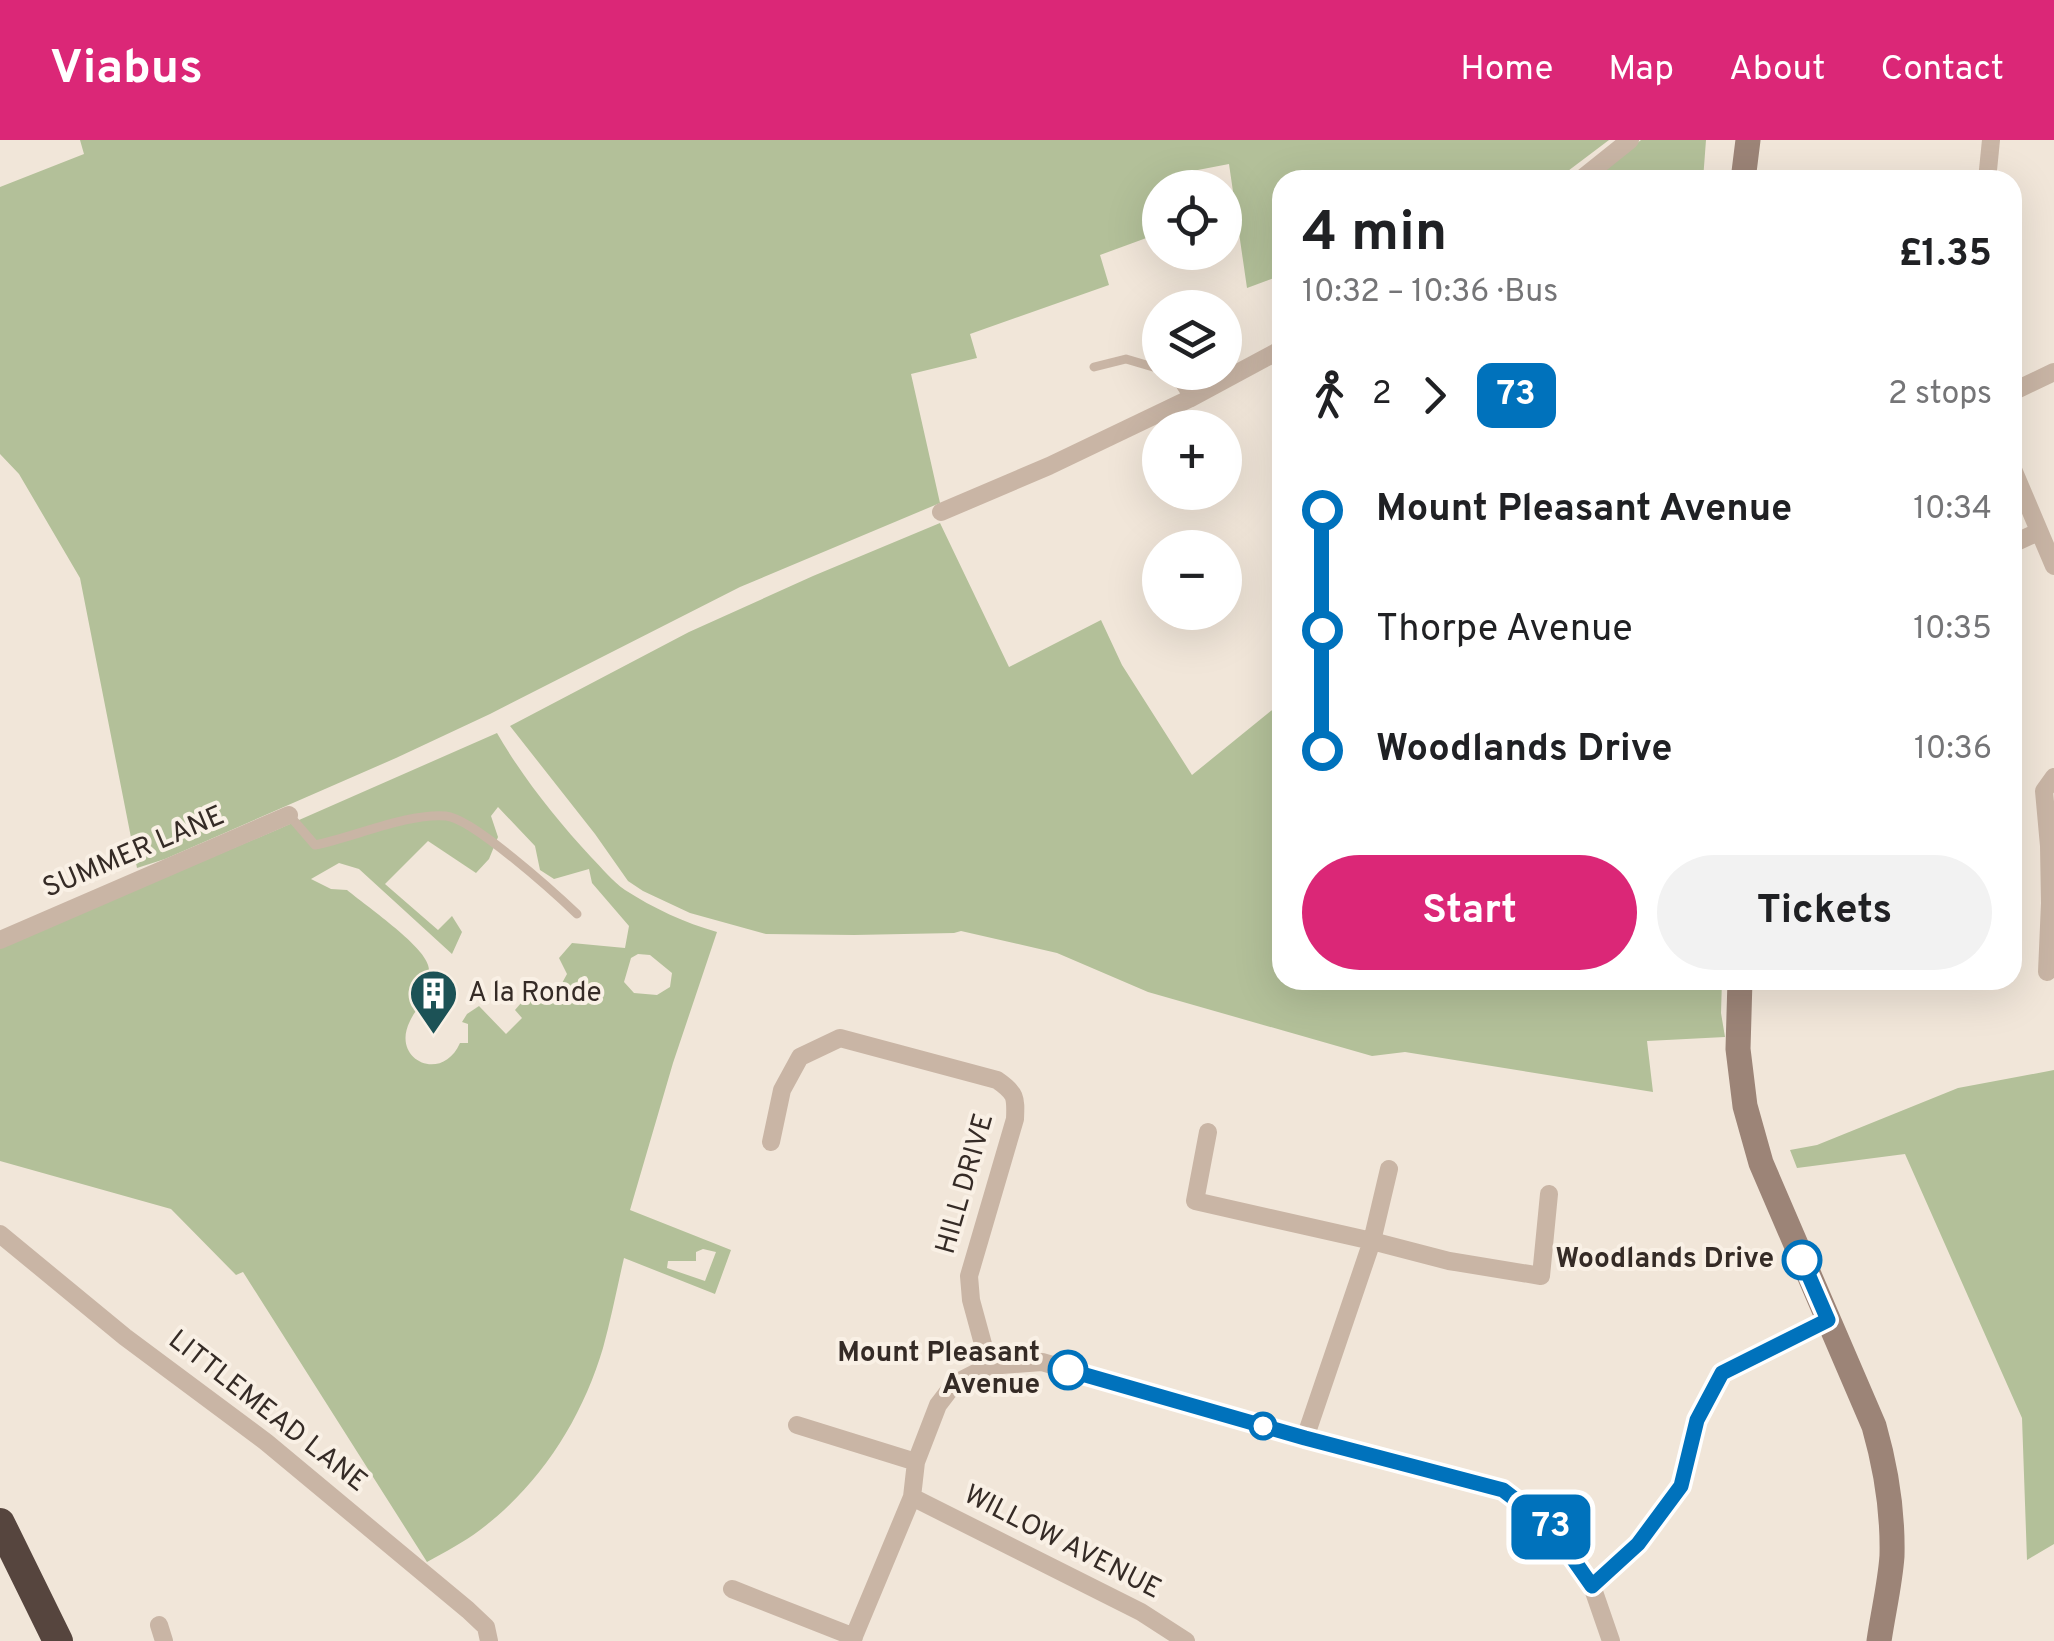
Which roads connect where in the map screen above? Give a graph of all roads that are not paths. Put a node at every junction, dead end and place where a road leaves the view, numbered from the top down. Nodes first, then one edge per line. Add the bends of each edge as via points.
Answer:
1 (1630, 140) edge
2 (1748, 140) edge
3 (1991, 140) edge
4 (1592, 170) edge
5 (1744, 170) edge
6 (1988, 170) edge
7 (1272, 354) edge
8 (1142, 364) edge
9 (1094, 367) dead end
10 (2054, 372) edge
11 (2022, 387) edge
12 (1183, 390) edge
13 (1189, 399) junction
14 (2022, 492) edge
15 (941, 512) dead end
16 (2038, 532) junction
17 (2022, 539) edge
18 (2054, 566) edge
19 (2054, 776) edge
20 (289, 815) joint
21 (577, 914) dead end
22 (0, 940) edge
23 (2046, 972) dead end
24 (1740, 990) edge
25 (1208, 1132) dead end
26 (770, 1142) dead end
27 (1389, 1169) dead end
28 (1548, 1194) dead end
29 (0, 1234) edge
30 (1372, 1241) junction
31 (1828, 1320) junction
32 (989, 1366) junction
33 (797, 1424) dead end
34 (1305, 1438) junction
35 (916, 1462) junction
36 (912, 1496) junction
37 (0, 1523) edge
38 (1592, 1586) junction
39 (732, 1589) dead end
40 (853, 1639) edge
41 (58, 1641) edge
42 (489, 1641) edge
43 (1186, 1641) edge
44 (1610, 1641) edge
45 (1879, 1641) edge

1 - 4 street
2 - 5 street
3 - 6 street
7 - 13 street
8 - 9 lane via 1126,359
10 - 11 street
12 - 13 lane
13 - 15 street
14 - 16 street
16 - 17 street
16 - 18 street
19 - 23 street via 2044,792 2050,903 2040,924
20 - 21 lane via 316,845 449,816
20 - 22 street, SUMMER LANE
24 - 31 street via 1746,1106 1761,1162
25 - 30 street via 1194,1202
26 - 32 street, HILL DRIVE via 782,1090 800,1058 840,1038 1010,1088 1015,1119 969,1276
27 - 30 street
28 - 30 street via 1541,1276
29 - 42 street, LITTLEMEAD LANE via 425,1574 486,1627
30 - 34 street
31 - 38 street via 1722,1373 1697,1420 1681,1486 1638,1544
31 - 45 street via 1874,1426 1890,1508 1892,1559
32 - 34 street via 1042,1362
32 - 35 street via 954,1384 938,1405
33 - 35 street
34 - 38 street via 1503,1490 1550,1526
35 - 36 street
36 - 40 street
36 - 43 street, WILLOW AVENUE
37 - 41 highway
38 - 44 street
39 - 40 street

